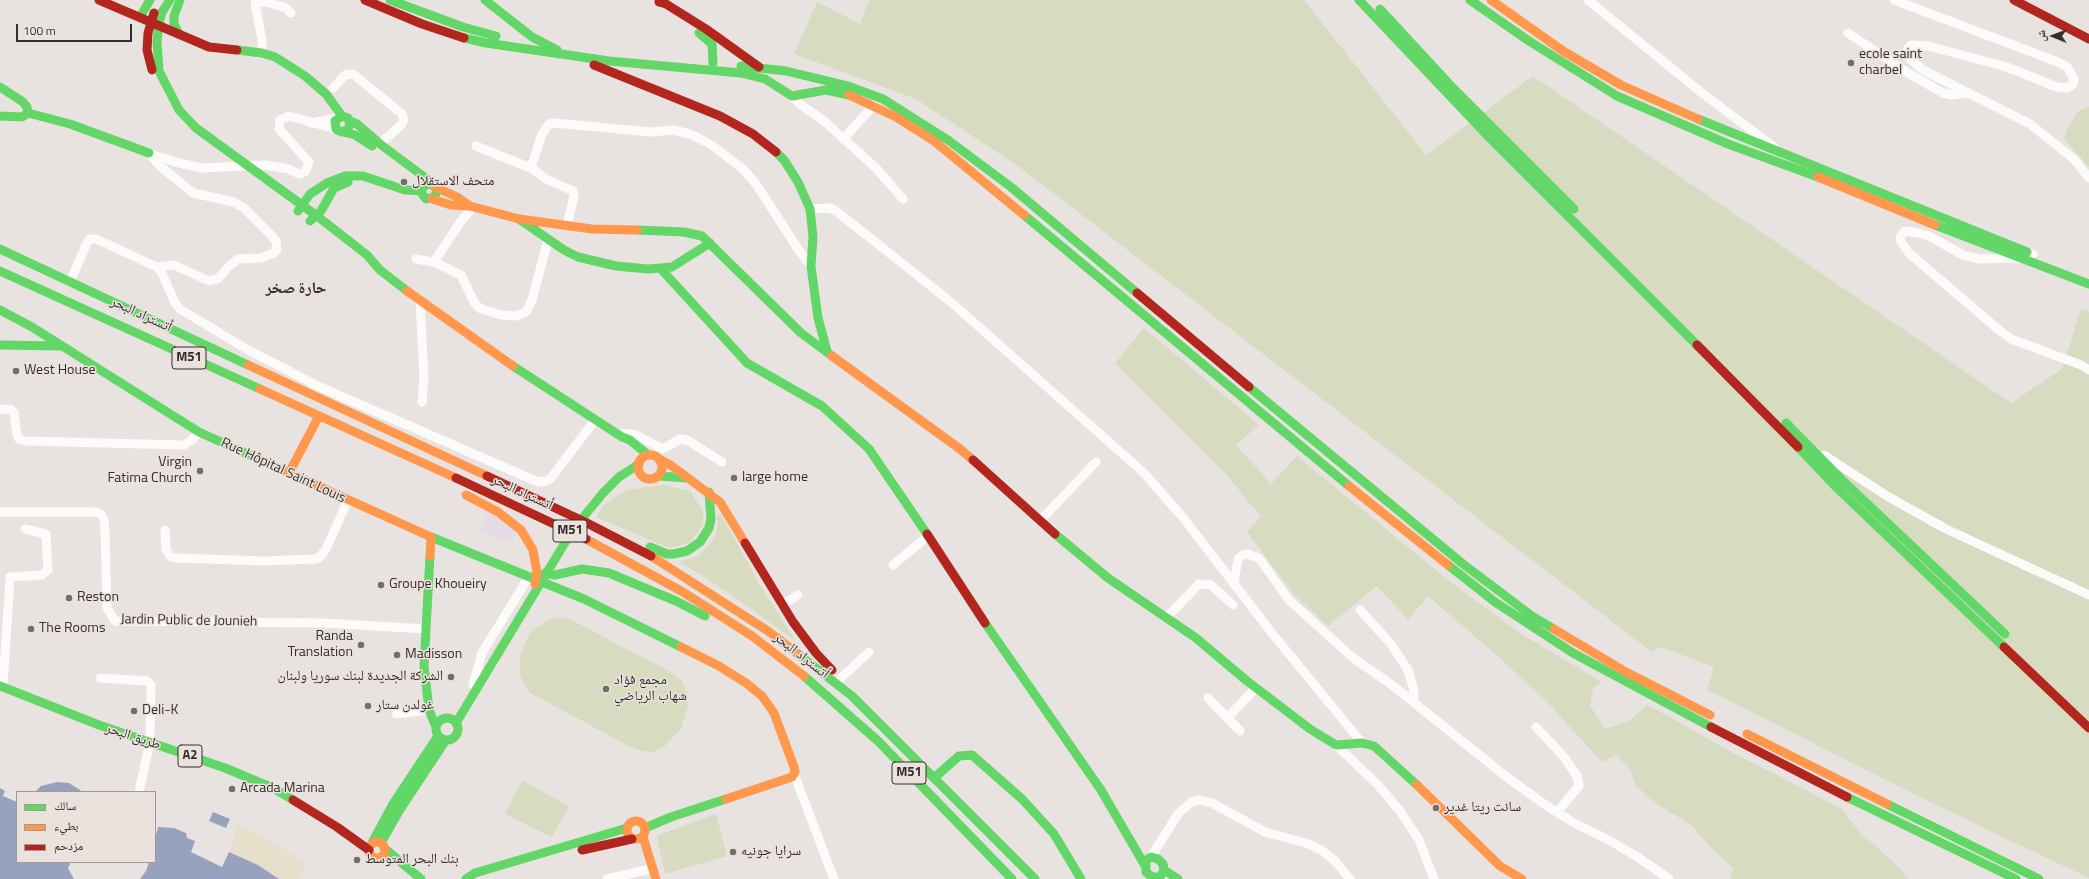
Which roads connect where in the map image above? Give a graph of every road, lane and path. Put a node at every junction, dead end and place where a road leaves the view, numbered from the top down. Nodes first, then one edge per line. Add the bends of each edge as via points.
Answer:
1 (99, 0) edge
2 (150, 0) edge
3 (161, 0) edge
4 (170, 0) edge
5 (180, 0) edge
6 (365, 0) edge
7 (390, 0) edge
8 (485, 0) edge
9 (1359, 0) edge
10 (1370, 0) edge
11 (1470, 0) edge
12 (1491, 0) edge
13 (1588, 0) edge
14 (1894, 0) edge
15 (2014, 0) edge
16 (658, 1) edge
17 (291, 13) dead end
18 (142, 18) junction
19 (175, 32) junction
20 (1848, 33) dead end
21 (2089, 39) edge
22 (262, 53) junction
23 (713, 63) junction
24 (759, 67) junction
25 (808, 76) junction
26 (0, 87) edge
27 (332, 88) dead end
28 (1966, 93) junction
29 (809, 94) junction
30 (792, 96) junction
31 (874, 105) junction
32 (28, 113) junction
33 (0, 116) edge
34 (343, 118) junction
35 (311, 123) junction
36 (339, 131) junction
37 (843, 138) junction
38 (380, 144) junction
39 (476, 146) dead end
40 (220, 151) junction
41 (149, 153) junction
42 (1782, 153) junction
43 (532, 168) junction
44 (247, 171) junction
45 (2089, 178) edge
46 (434, 186) junction
47 (310, 194) junction
48 (425, 194) junction
49 (289, 196) junction
50 (903, 200) dead end
51 (325, 202) junction
52 (471, 207) junction
53 (300, 208) junction
54 (810, 209) junction
55 (314, 218) junction
56 (519, 218) junction
57 (546, 222) junction
58 (567, 225) junction
59 (331, 228) junction
60 (544, 238) junction
61 (710, 243) junction
62 (0, 249) edge
63 (2033, 254) junction
64 (2021, 258) junction
65 (416, 259) dead end
66 (434, 262) junction
67 (811, 266) junction
68 (157, 267) junction
69 (661, 269) junction
70 (380, 270) junction
71 (0, 271) edge
72 (2089, 275) edge
73 (70, 282) junction
74 (2089, 284) edge
75 (420, 302) junction
76 (0, 310) edge
77 (0, 344) edge
78 (61, 346) junction
79 (250, 351) junction
80 (826, 351) junction
81 (243, 363) junction
82 (2089, 370) edge
83 (320, 387) junction
84 (322, 401) junction
85 (422, 402) dead end
86 (0, 410) edge
87 (319, 416) junction
88 (595, 420) junction
89 (199, 432) junction
90 (618, 435) junction
91 (1804, 440) junction
92 (379, 444) junction
93 (648, 455) junction
94 (661, 460) junction
95 (639, 462) junction
96 (722, 462) dead end
97 (1096, 462) dead end
98 (289, 473) junction
99 (422, 473) dead end
100 (642, 475) junction
101 (659, 476) junction
102 (687, 478) junction
103 (609, 488) junction
104 (456, 490) dead end
105 (709, 492) junction
106 (348, 500) junction
107 (0, 512) edge
108 (1040, 521) junction
109 (25, 529) dead end
110 (165, 530) dead end
111 (608, 533) junction
112 (928, 536) junction
113 (431, 537) junction
114 (893, 566) dead end
115 (543, 575) junction
116 (532, 581) junction
117 (1234, 582) junction
118 (2089, 594) edge
119 (798, 596) dead end
120 (782, 605) junction
121 (1232, 605) dead end
122 (1360, 610) dead end
123 (1167, 616) junction
124 (426, 629) junction
125 (752, 636) junction
126 (498, 650) junction
127 (869, 652) dead end
128 (100, 678) dead end
129 (840, 678) junction
130 (473, 685) junction
131 (2, 686) edge
132 (1256, 688) junction
133 (852, 696) junction
134 (1208, 698) dead end
135 (1413, 701) junction
136 (429, 705) junction
137 (396, 714) dead end
138 (2089, 717) edge
139 (1227, 718) junction
140 (452, 720) junction
141 (1720, 721) dead end
142 (1536, 727) dead end
143 (2089, 728) edge
144 (1240, 731) dead end
145 (1741, 731) dead end
146 (440, 734) junction
147 (150, 742) junction
148 (1362, 743) junction
149 (1336, 745) junction
150 (794, 774) junction
151 (934, 777) junction
152 (139, 791) edge
153 (1557, 812) junction
154 (627, 828) junction
155 (639, 833) junction
156 (353, 838) junction
157 (377, 846) junction
158 (1988, 854) junction
159 (1152, 857) junction
160 (1144, 864) junction
161 (1993, 867) junction
162 (1164, 870) junction
163 (647, 875) edge
164 (1152, 878) edge
165 (410, 879) edge
166 (421, 879) edge
167 (466, 879) edge
168 (482, 879) edge
169 (607, 879) edge
170 (656, 879) edge
171 (834, 879) edge
172 (1012, 879) edge
173 (1035, 879) edge
174 (1081, 879) edge
175 (1178, 879) edge
176 (1350, 879) edge
177 (1434, 879) edge
178 (1522, 879) edge
179 (1669, 879) edge
180 (1999, 879) edge
181 (2016, 879) edge
182 (2038, 879) edge

1 - 18 main road
2 - 18 main road
3 - 40 main road via 148,34 147,50 155,79 181,125
4 - 40 main road via 162,12 159,23 159,71 179,110
5 - 19 main road via 174,16
6 - 30 main road via 422,24 486,43 609,62 741,73 765,79
7 - 23 main road via 492,36 627,56
8 - 54 main road via 532,37 565,55 637,81 720,116 753,134 784,160 798,182
9 - 143 main road via 1440,87 1835,486
10 - 91 main road via 1489,124
11 - 64 main road via 1529,42 1617,96 1728,144
12 - 42 main road via 1563,51 1621,85
13 - 42 street via 1702,93
14 - 28 street via 2058,62 2067,68 2074,79 2073,84 2067,88 2057,87 2007,67 1928,46 1911,45 1908,48 1910,59 1923,70
15 - 21 main road
16 - 23 main road via 664,9 712,44
16 - 24 main road via 706,29
17 - 22 street via 286,8 267,2 255,3
18 - 19 main road
19 - 22 main road via 209,47
20 - 28 street via 1943,93
22 - 34 main road via 287,63 305,76 326,94
23 - 24 main road
24 - 25 main road
25 - 29 main road
25 - 141 main road via 848,86 883,99 948,140 1011,187 1296,427 1532,616 1626,672
26 - 32 main road via 23,102
27 - 38 street via 345,75 353,74 402,114 402,124
28 - 45 street via 2030,124 2075,160
29 - 30 main road
29 - 31 main road via 835,91
30 - 37 street
31 - 37 street
31 - 161 main road via 934,141 968,168 1358,493 1501,606 1573,653 1665,703 1849,798
32 - 33 main road via 22,117
32 - 41 main road via 70,124
34 - 35 street
34 - 36 main road via 334,124
34 - 36 main road via 348,130
34 - 38 main road
35 - 36 street
35 - 41 street via 289,116 283,117 278,123 281,132 309,162 305,172 299,174 266,165 202,168
36 - 48 main road via 355,135 366,142 415,178
37 - 50 street via 876,168
38 - 46 main road
39 - 43 street
40 - 44 main road
41 - 68 street via 160,166 193,193 234,202 244,208 271,235 277,245 274,253 268,256 238,259 214,280 204,280 174,265
42 - 63 main road
43 - 58 street via 546,179 573,191 574,197
43 - 67 street via 542,134 549,124 651,132 674,130 690,134 710,144 743,169 756,184
44 - 49 main road
44 - 53 main road
46 - 48 main road via 427,184
46 - 48 main road via 437,192
46 - 52 main road
47 - 48 main road via 336,179 354,175
47 - 49 main road
47 - 53 main road
48 - 51 main road via 406,195 352,181 339,185
48 - 52 main road via 451,205
49 - 53 main road
51 - 55 main road
51 - 59 main road
52 - 56 main road
52 - 66 street
53 - 55 main road
54 - 67 main road
54 - 117 street via 829,208 836,211 951,302 1105,437 1144,473
55 - 59 main road
55 - 70 main road via 362,260
56 - 57 main road
56 - 60 main road
57 - 58 main road
57 - 60 main road via 541,228
58 - 61 main road via 684,232 702,236
59 - 70 main road via 367,255
60 - 66 street via 530,307 526,312 516,316 481,309 475,304 461,275
60 - 69 main road via 578,257 600,263
61 - 69 main road via 672,267
61 - 80 main road via 785,318
62 - 73 main road, أتستراد البحر / M51
63 - 64 street
63 - 72 main road
64 - 74 main road
64 - 82 street via 1980,259 1963,255 1918,232 1905,231 1900,237 1910,254 2011,339
65 - 66 street
67 - 80 main road via 818,318
68 - 73 street via 96,239 90,240
68 - 79 street via 180,309
69 - 112 main road via 748,363 822,406 869,449
70 - 75 main road
71 - 87 main road, أتستراد البحر / M51
73 - 81 main road, أتستراد البحر / M51
75 - 85 street via 424,378
75 - 88 main road
76 - 78 main road, Rue Hôpital Saint Louis
77 - 78 main road
78 - 89 main road, Rue Hôpital Saint Louis
79 - 81 main road
79 - 83 street
80 - 108 main road via 960,449
81 - 84 main road, أتستراد البحر / M51
83 - 84 main road
83 - 88 street via 538,482 551,478
84 - 111 main road, أتستراد البحر / M51
86 - 89 street via 11,410 14,413 17,435 19,439 26,441 184,445
87 - 92 main road, أتستراد البحر / M51
87 - 98 main road
88 - 90 main road
89 - 98 main road, Rue Hôpital Saint Louis
90 - 93 main road via 630,440
90 - 95 main road
90 - 96 street via 636,435 663,449 684,439
91 - 118 street via 1828,459 1887,496 1946,529
91 - 138 main road via 1841,479
92 - 99 main road
92 - 125 main road, أتستراد البحر / M51 via 617,554
93 - 94 main road via 655,455
93 - 95 main road
94 - 101 main road
94 - 102 main road
95 - 100 main road
95 - 103 main road
97 - 108 street
98 - 106 main road, Rue Hôpital Saint Louis
100 - 101 main road via 648,479
100 - 103 main road
101 - 102 main road
102 - 105 main road
103 - 115 main road via 593,504
104 - 116 main road via 513,522 528,539 533,550 536,572
105 - 111 main road via 709,528 700,542 687,551 667,554 616,531
105 - 120 main road via 727,511
106 - 110 street via 326,549 315,559 264,561 171,557 166,550
106 - 113 main road, Rue Hôpital Saint Louis
107 - 124 street, Jardin Public de Jounieh via 101,514 105,530 107,608 115,621 324,623
108 - 123 main road via 1108,578
109 - 131 street via 46,534 48,570 42,575 10,577
111 - 133 main road, أتستراد البحر / M51 via 660,561 728,603
112 - 114 street
112 - 160 main road via 963,591 1101,790
113 - 116 main road, Rue Hôpital Saint Louis
113 - 124 main road
115 - 116 main road
115 - 125 main road via 553,576 574,570 597,570 608,573 676,601 734,632
115 - 126 main road via 534,595
116 - 126 main road
116 - 130 street via 482,653
116 - 150 main road, Rue Hôpital Saint Louis via 584,599 719,666 746,683 762,696 774,713 794,767
117 - 135 street via 1238,559 1248,554 1259,558 1289,600 1305,616 1352,657
117 - 148 street via 1290,656
119 - 120 street
120 - 129 main road via 816,653
121 - 123 street via 1211,585 1199,584
122 - 135 street via 1391,644 1408,670 1414,691
123 - 132 main road
124 - 136 main road via 424,666
125 - 172 main road, أتستراد البحر / M51 via 801,673 856,721
126 - 130 main road
126 - 140 main road
127 - 129 street
128 - 147 street via 150,682
129 - 133 main road via 848,686
130 - 140 main road
131 - 147 main road, طريق البحر / A2 via 99,725
132 - 139 street
132 - 149 main road via 1310,729
133 - 151 main road, أتستراد البحر / M51
134 - 139 street
135 - 153 street via 1508,778
136 - 137 street
136 - 140 main road
136 - 146 main road
139 - 144 street
140 - 146 main road via 439,721
140 - 146 main road via 458,730 455,736
142 - 153 street via 1577,776 1579,786
145 - 158 main road
146 - 157 main road via 399,811
147 - 152 street
147 - 156 main road, طريق البحر / A2 via 225,768 272,788
148 - 149 main road
148 - 178 main road via 1374,746 1387,756 1495,861
149 - 177 street via 1378,785 1400,811 1419,840
150 - 155 main road via 671,817 657,818
150 - 171 street
151 - 173 main road, أتستراد البحر / M51
151 - 174 main road via 959,756 972,755 1022,799 1054,834
153 - 179 street via 1639,858
154 - 155 main road via 628,834
154 - 155 main road via 634,821
154 - 167 main road via 475,873
155 - 163 main road
155 - 168 main road
155 - 170 main road
156 - 157 main road, طريق البحر / A2
156 - 157 main road
157 - 165 main road, طريق البحر / A2
157 - 166 main road, طريق البحر / A2
158 - 161 street
158 - 182 main road
159 - 160 main road
159 - 162 main road via 1161,861
159 - 176 street via 1178,814 1191,802 1200,800 1212,803 1265,832 1317,848 1331,857
160 - 164 main road via 1146,872
161 - 180 street
161 - 181 main road
162 - 164 main road via 1160,877
162 - 175 main road
163 - 169 street

